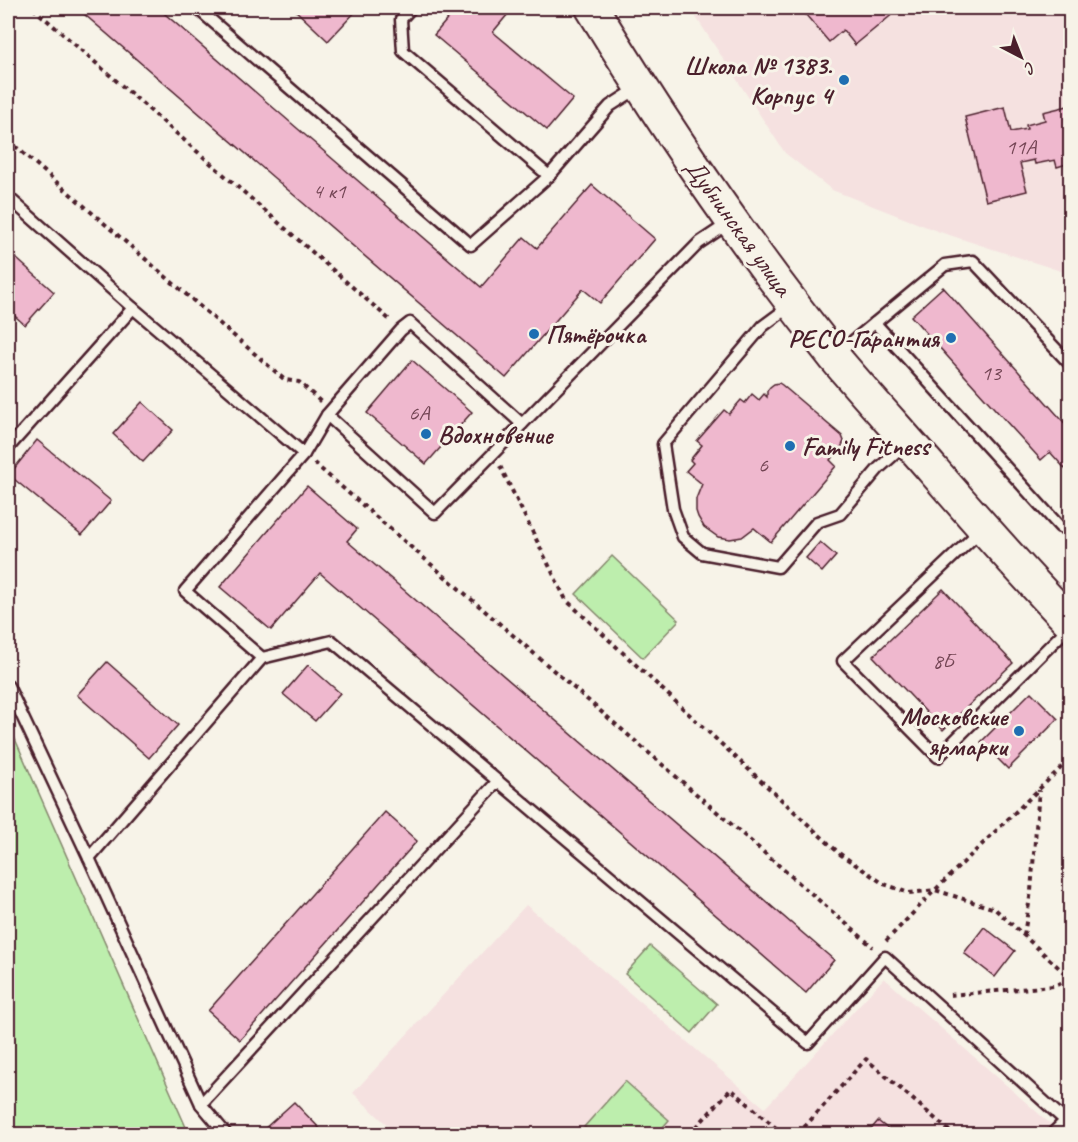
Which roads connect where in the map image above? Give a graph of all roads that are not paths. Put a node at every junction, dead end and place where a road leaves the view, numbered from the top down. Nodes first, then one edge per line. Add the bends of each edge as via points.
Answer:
1 (197, 8) edge
2 (411, 8) edge
3 (592, 8) edge
4 (640, 86) junction
5 (549, 176) junction
6 (8, 197) edge
7 (732, 221) junction
8 (794, 303) junction
9 (134, 308) junction
10 (875, 323) junction
11 (834, 357) junction
12 (1071, 364) edge
13 (329, 413) junction
14 (522, 424) junction
15 (908, 441) junction
16 (8, 448) edge
17 (304, 454) junction
18 (983, 528) junction
19 (1071, 529) edge
20 (1071, 622) edge
21 (1071, 626) edge
22 (262, 658) junction
23 (8, 686) edge
24 (498, 781) junction
25 (89, 858) junction
26 (201, 1104) junction
27 (1069, 1120) edge
28 (226, 1134) edge
29 (1052, 1134) edge

1 - 5 lane via 471,246
2 - 5 lane via 401,19 403,51
3 - 4 main road, Дубнинская улица
4 - 5 lane via 610,106
4 - 7 main road, Дубнинская улица
6 - 9 lane
7 - 8 main road, Дубнинская улица
7 - 14 lane via 699,243
8 - 11 main road, Дубнинская улица
8 - 15 lane via 764,326 663,444 683,537 702,553 778,567 817,522 840,514
9 - 16 lane
9 - 17 lane
10 - 11 lane
10 - 12 lane via 945,265 973,261
10 - 19 lane via 1060,527
11 - 15 main road, Дубнинская улица
13 - 14 lane via 435,513
13 - 14 lane via 410,323
13 - 17 lane
15 - 18 main road, Дубнинская улица
17 - 22 lane via 185,591
18 - 20 main road, Дубнинская улица
18 - 21 lane via 843,661 938,757
22 - 24 lane via 332,640
22 - 25 lane
23 - 25 lane
24 - 26 lane
24 - 27 lane via 808,1043 881,954
25 - 26 lane
26 - 28 lane
27 - 29 lane

